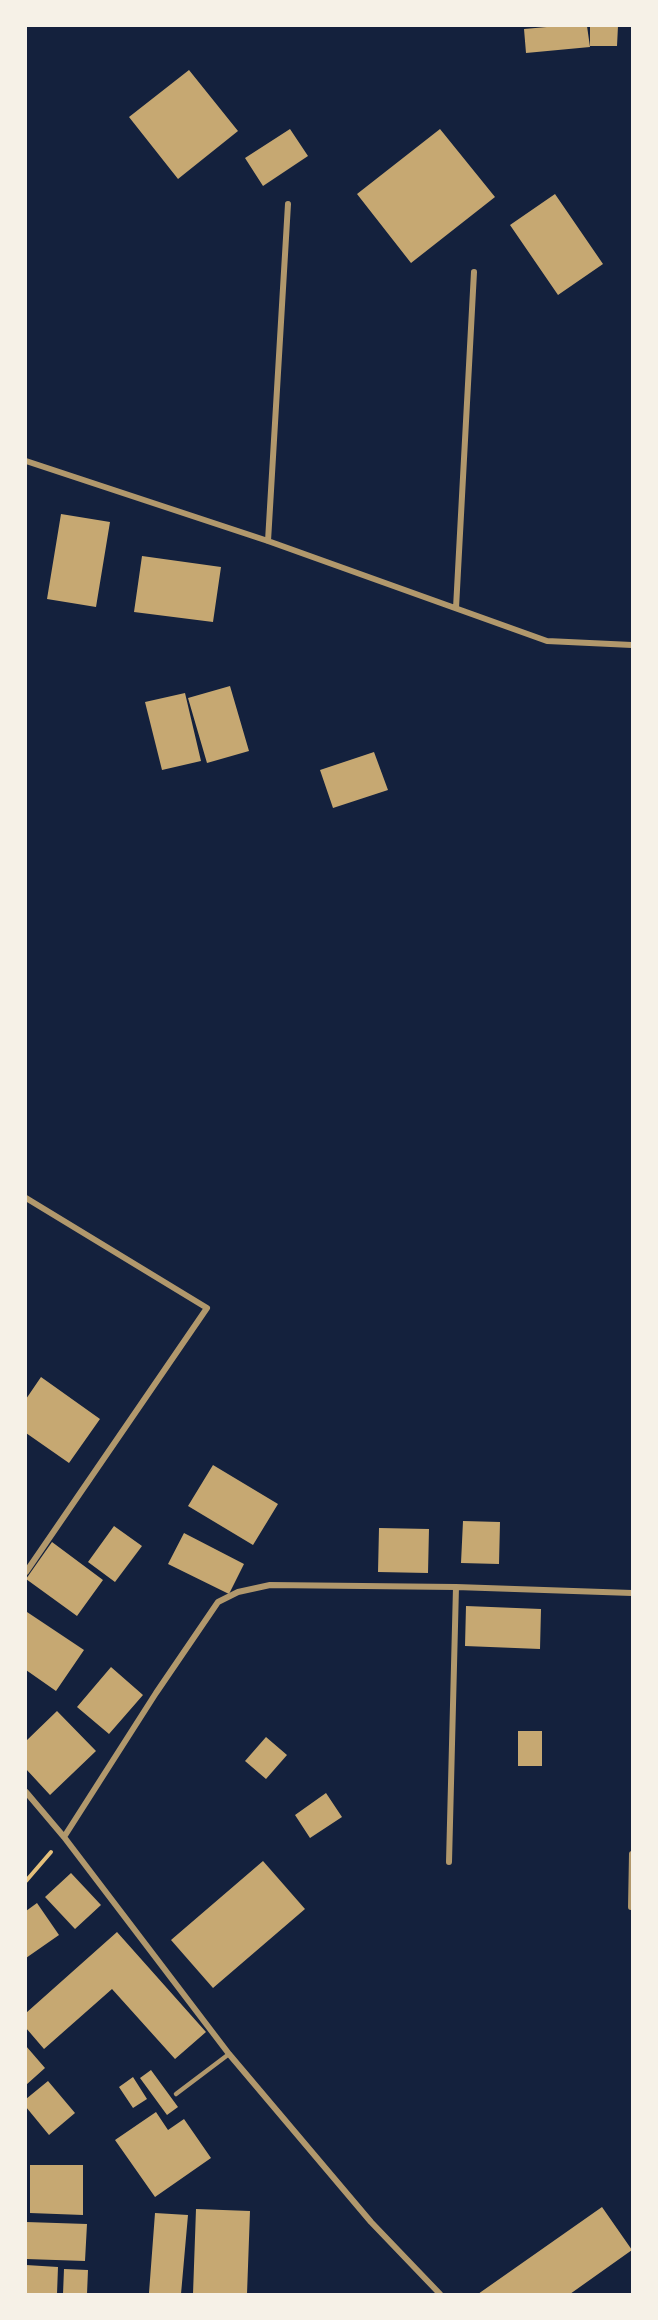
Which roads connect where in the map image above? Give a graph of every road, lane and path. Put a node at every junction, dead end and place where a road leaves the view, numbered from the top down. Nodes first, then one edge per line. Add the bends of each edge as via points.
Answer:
1 (288, 204) dead end
2 (474, 272) dead end
3 (26, 461) edge
4 (268, 541) junction
5 (456, 608) junction
6 (633, 645) edge
7 (26, 1198) edge
8 (26, 1572) edge
9 (456, 1587) junction
10 (633, 1593) edge
11 (26, 1792) edge
12 (64, 1836) junction
13 (633, 1854) edge
14 (449, 1862) dead end
15 (26, 1881) edge
16 (631, 1907) edge
17 (229, 2054) junction
18 (176, 2094) dead end
19 (440, 2295) edge

1 - 4 street
2 - 5 street
3 - 4 street
4 - 5 street
5 - 6 street via 547,641
7 - 8 street via 207,1308
9 - 10 street
9 - 12 street via 270,1585 238,1592 218,1602
9 - 14 street
11 - 12 street
12 - 15 path
12 - 17 street
13 - 16 street
17 - 18 lane
17 - 19 street via 372,2222

